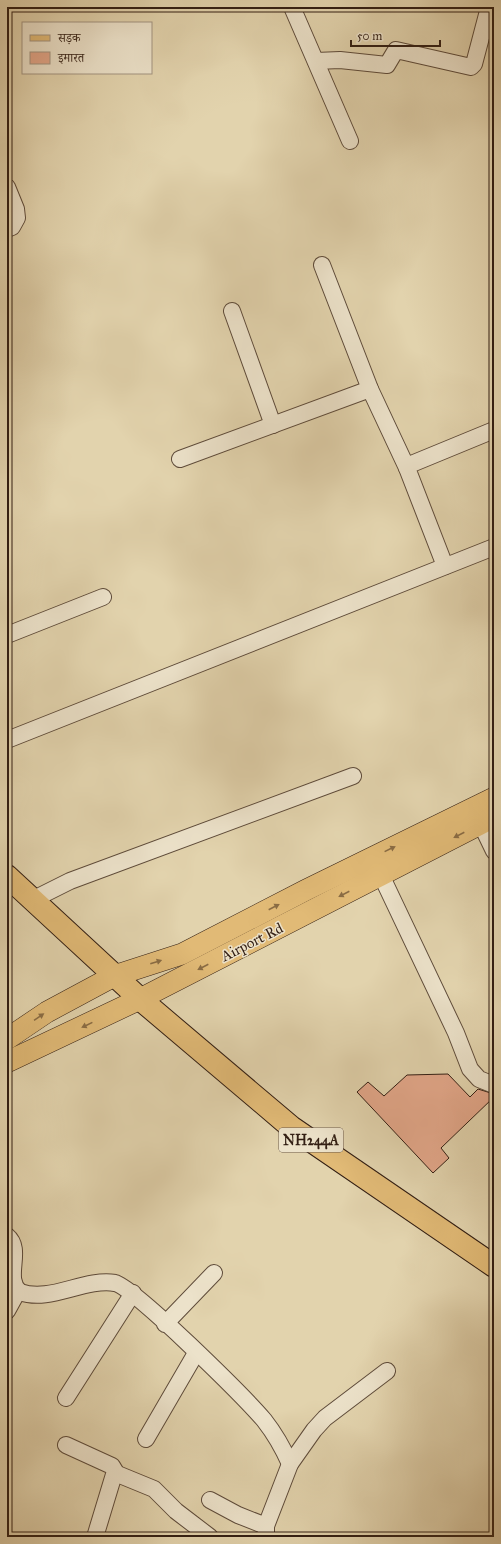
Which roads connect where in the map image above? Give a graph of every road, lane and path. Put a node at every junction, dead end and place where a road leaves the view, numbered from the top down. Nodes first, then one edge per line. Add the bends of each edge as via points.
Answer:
1 (292, 7) edge
2 (489, 7) edge
3 (316, 60) junction
4 (350, 141) dead end
5 (7, 187) edge
6 (7, 229) edge
7 (322, 265) dead end
8 (232, 311) dead end
9 (370, 389) junction
10 (272, 424) junction
11 (494, 430) edge
12 (180, 459) dead end
13 (408, 468) junction
14 (494, 547) edge
15 (445, 566) junction
16 (103, 597) dead end
17 (7, 635) edge
18 (7, 740) edge
19 (353, 776) dead end
20 (494, 798) edge
21 (487, 820) edge
22 (494, 851) edge
23 (381, 875) junction
24 (7, 876) edge
25 (32, 900) junction
26 (114, 976) junction
27 (140, 999) junction
28 (7, 1039) edge
29 (7, 1062) edge
30 (494, 1085) edge
31 (7, 1236) edge
32 (494, 1266) edge
33 (214, 1273) dead end
34 (18, 1291) junction
35 (133, 1294) junction
36 (7, 1311) edge
37 (165, 1324) junction
38 (196, 1353) junction
39 (387, 1371) dead end
40 (66, 1398) dead end
41 (146, 1439) dead end
42 (66, 1445) dead end
43 (290, 1464) junction
44 (115, 1473) junction
45 (210, 1500) dead end
46 (266, 1531) edge
47 (95, 1537) edge
48 (210, 1537) edge

1 - 3 street
2 - 3 street via 474,64 471,67 396,50 387,65
3 - 4 street
5 - 6 street via 17,218 12,227
7 - 9 street
8 - 10 street
9 - 10 street
9 - 13 street
10 - 12 street
11 - 13 street via 409,465
13 - 15 street
14 - 15 street
15 - 18 street
16 - 17 street
19 - 25 street via 70,881
26 -> 20 main road via 182,954
21 - 22 street
21 -> 23 main road, Airport Rd
23 -> 27 main road, Airport Rd
23 - 30 street via 456,1033 470,1069 479,1079
24 - 25 highway, NH244A
25 - 26 highway, NH244A
26 - 27 highway, NH244A
28 -> 26 main road via 47,1012
27 -> 29 main road, Airport Rd
27 - 32 highway, NH244A via 291,1126
31 - 34 street via 14,1245 14,1284
33 - 37 street
34 - 35 street via 38,1295 108,1283 120,1285
34 - 36 street
35 - 37 street
35 - 40 street
37 - 38 street
38 - 41 street
38 - 43 street via 264,1420 284,1449
39 - 43 street via 325,1418
42 - 44 street via 112,1466
43 - 46 street
44 - 47 street
44 - 48 street via 157,1491 176,1511
45 - 46 street

